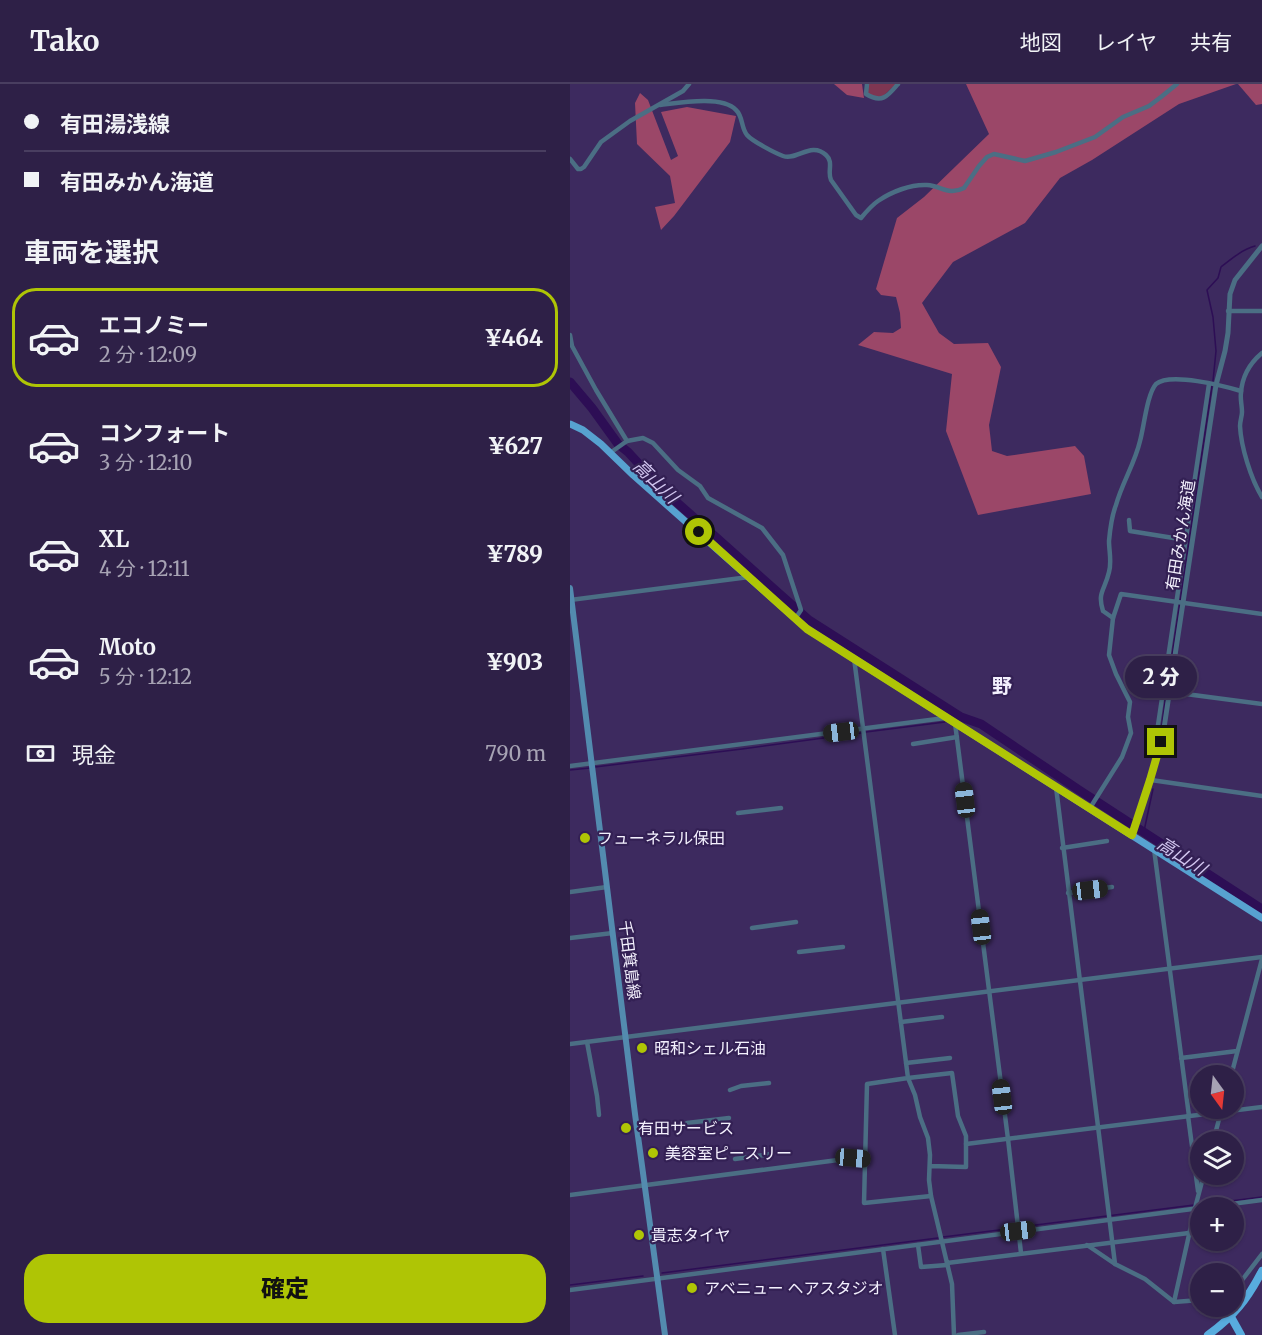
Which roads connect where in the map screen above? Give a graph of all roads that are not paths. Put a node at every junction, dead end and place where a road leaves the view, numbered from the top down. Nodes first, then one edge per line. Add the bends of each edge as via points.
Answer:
1 (689, 84) edge
2 (867, 84) edge
3 (898, 84) edge
4 (1177, 84) edge
5 (660, 105) junction
6 (570, 159) edge
7 (1262, 246) edge
8 (1228, 311) junction
9 (1262, 311) edge
10 (570, 335) edge
11 (571, 347) edge
12 (1262, 353) edge
13 (1209, 384) junction
14 (1216, 385) junction
15 (1241, 391) junction
16 (570, 424) edge
17 (625, 442) junction
18 (610, 453) junction
19 (1262, 497) edge
20 (1130, 520) dead end
21 (1186, 540) junction
22 (749, 577) junction
23 (570, 588) edge
24 (571, 600) edge
25 (1180, 602) junction
26 (1262, 614) edge
27 (1113, 618) junction
28 (795, 619) junction
29 (854, 658) junction
30 (1167, 692) junction
31 (1262, 704) edge
32 (947, 718) junction
33 (955, 723) junction
34 (864, 729) junction
35 (957, 738) junction
36 (913, 744) dead end
37 (570, 766) edge
38 (592, 767) junction
39 (1150, 780) junction
40 (1056, 787) junction
41 (1262, 796) edge
42 (781, 808) dead end
43 (1090, 808) junction
44 (738, 813) dead end
45 (1133, 833) junction
46 (1107, 841) dead end
47 (1062, 848) junction
48 (1154, 849) junction
49 (607, 887) junction
50 (1112, 887) dead end
51 (570, 892) edge
52 (1068, 892) junction
53 (1262, 918) edge
54 (796, 922) dead end
55 (752, 928) dead end
56 (613, 933) junction
57 (570, 938) edge
58 (843, 946) dead end
59 (799, 952) dead end
60 (1262, 959) edge
61 (1169, 969) junction
62 (1262, 970) edge
63 (1080, 980) junction
64 (989, 991) junction
65 (898, 1003) junction
66 (942, 1017) dead end
67 (901, 1022) junction
68 (626, 1038) junction
69 (587, 1042) junction
70 (570, 1044) edge
71 (1237, 1051) junction
72 (950, 1058) dead end
73 (1181, 1058) junction
74 (906, 1063) junction
75 (1234, 1065) edge
76 (908, 1078) junction
77 (769, 1083) dead end
78 (730, 1090) dead end
79 (1262, 1107) edge
80 (1244, 1108) edge
81 (599, 1115) dead end
82 (1189, 1116) junction
83 (729, 1118) dead end
84 (687, 1123) dead end
85 (1098, 1128) junction
86 (1008, 1139) junction
87 (966, 1144) junction
88 (771, 1154) dead end
89 (735, 1159) dead end
90 (865, 1160) junction
91 (930, 1166) junction
92 (1201, 1185) edge
93 (645, 1186) junction
94 (570, 1195) edge
95 (1198, 1195) joint
96 (931, 1196) junction
97 (1262, 1200) edge
98 (1244, 1202) edge
99 (1190, 1209) edge
100 (1110, 1220) junction
101 (1018, 1231) junction
102 (1189, 1233) joint
103 (1112, 1241) junction
104 (942, 1242) junction
105 (918, 1245) junction
106 (1086, 1245) junction
107 (883, 1249) junction
108 (1021, 1253) junction
109 (1262, 1254) edge
110 (1114, 1263) junction
111 (947, 1264) junction
112 (1262, 1271) edge
113 (1244, 1278) edge
114 (657, 1279) junction
115 (570, 1290) edge
116 (1190, 1301) edge
117 (1174, 1302) junction
118 (1232, 1319) junction
119 (984, 1332) dead end
120 (665, 1335) edge
121 (895, 1335) edge
122 (956, 1335) edge
123 (1208, 1335) edge
124 (1241, 1335) edge

1 - 5 street
2 - 3 street via 866,94 880,99
4 - 5 street via 1149,106 1123,117 1095,137 1025,161 994,154 987,157 961,190 950,192 928,185 892,193 876,202 861,218 831,180 827,155 813,149 788,157 780,155 747,135 739,114 730,105 707,100
5 - 6 street via 600,142 581,169
7 - 8 street, 有田みかん海道 via 1235,280
8 - 9 street
8 - 14 street, 有田みかん海道 via 1228,333
10 - 11 street
11 - 17 street via 620,426
12 - 15 street via 1251,364
13 - 14 street
13 - 21 street
13 - 27 street via 1173,379 1155,385 1140,442 1115,506 1109,538 1109,572 1099,600 1102,611
14 - 15 street
14 - 25 street, 有田みかん海道
15 - 19 street via 1243,444
16 - 18 main road via 589,433
17 - 18 street
17 - 28 street via 643,438 653,442 708,498 762,528 786,561 801,610
18 - 22 main road
20 - 21 street via 1130,531
21 - 25 street
22 - 24 street
22 - 28 main road
23 - 24 main road, 千田箕島線
24 - 38 main road, 千田箕島線
25 - 26 street
25 - 27 street via 1122,594
25 - 30 street, 有田みかん海道
27 - 43 street via 1109,655 1130,702 1131,734 1122,758
28 - 29 main road
29 - 32 main road
29 - 34 street
30 - 31 street
30 - 39 street, 有田みかん海道 via 1164,728
32 - 33 main road
32 - 34 street
33 - 35 street
33 - 40 main road
34 - 38 street
34 - 65 street
35 - 36 street
35 - 64 street
37 - 38 street
38 - 49 main road, 千田箕島線
39 - 41 street
39 - 45 street, 有田みかん海道
40 - 43 main road
40 - 47 street
42 - 44 street
43 - 45 main road
45 - 48 main road
46 - 47 street
47 - 52 street
48 - 53 main road
48 - 61 street
49 - 51 street
49 - 56 main road, 千田箕島線
50 - 52 street
52 - 63 street
54 - 55 street
56 - 57 street
56 - 68 main road, 千田箕島線
58 - 59 street
60 - 61 street
60 - 62 street
60 - 71 street
61 - 63 street
61 - 73 street
63 - 64 street
63 - 85 street
64 - 65 street
64 - 86 street
65 - 67 street
65 - 68 street
66 - 67 street
67 - 74 street
68 - 69 street
68 - 93 main road, 千田箕島線
69 - 70 street
69 - 81 street
71 - 73 street
71 - 75 street
72 - 74 street
73 - 82 street
74 - 76 street
76 - 87 street via 952,1073
76 - 90 street via 867,1084
76 - 91 street via 928,1138
77 - 78 street
79 - 80 street
82 - 85 street
82 - 95 street
83 - 84 street
85 - 86 street
85 - 100 street
86 - 87 street
86 - 101 street
87 - 91 street via 966,1167
88 - 89 street
90 - 93 street via 853,1158
90 - 96 street via 864,1203
91 - 96 street
92 - 95 street
93 - 94 street
93 - 114 main road, 千田箕島線
96 - 104 street
97 - 98 street
99 - 100 street
100 - 101 street
100 - 103 street
101 - 104 street
101 - 108 street
102 - 103 street
102 - 117 street
103 - 106 street
103 - 110 street
104 - 105 street
104 - 111 street
105 - 107 street
105 - 111 street via 921,1268
106 - 108 street
106 - 110 street
107 - 114 street
107 - 121 street
108 - 111 street
109 - 113 street
110 - 117 street via 1145,1279
111 - 122 street
112 - 118 highway
114 - 115 street
114 - 120 main road, 千田箕島線
116 - 117 street
118 - 123 highway
118 - 124 highway
119 - 122 street

